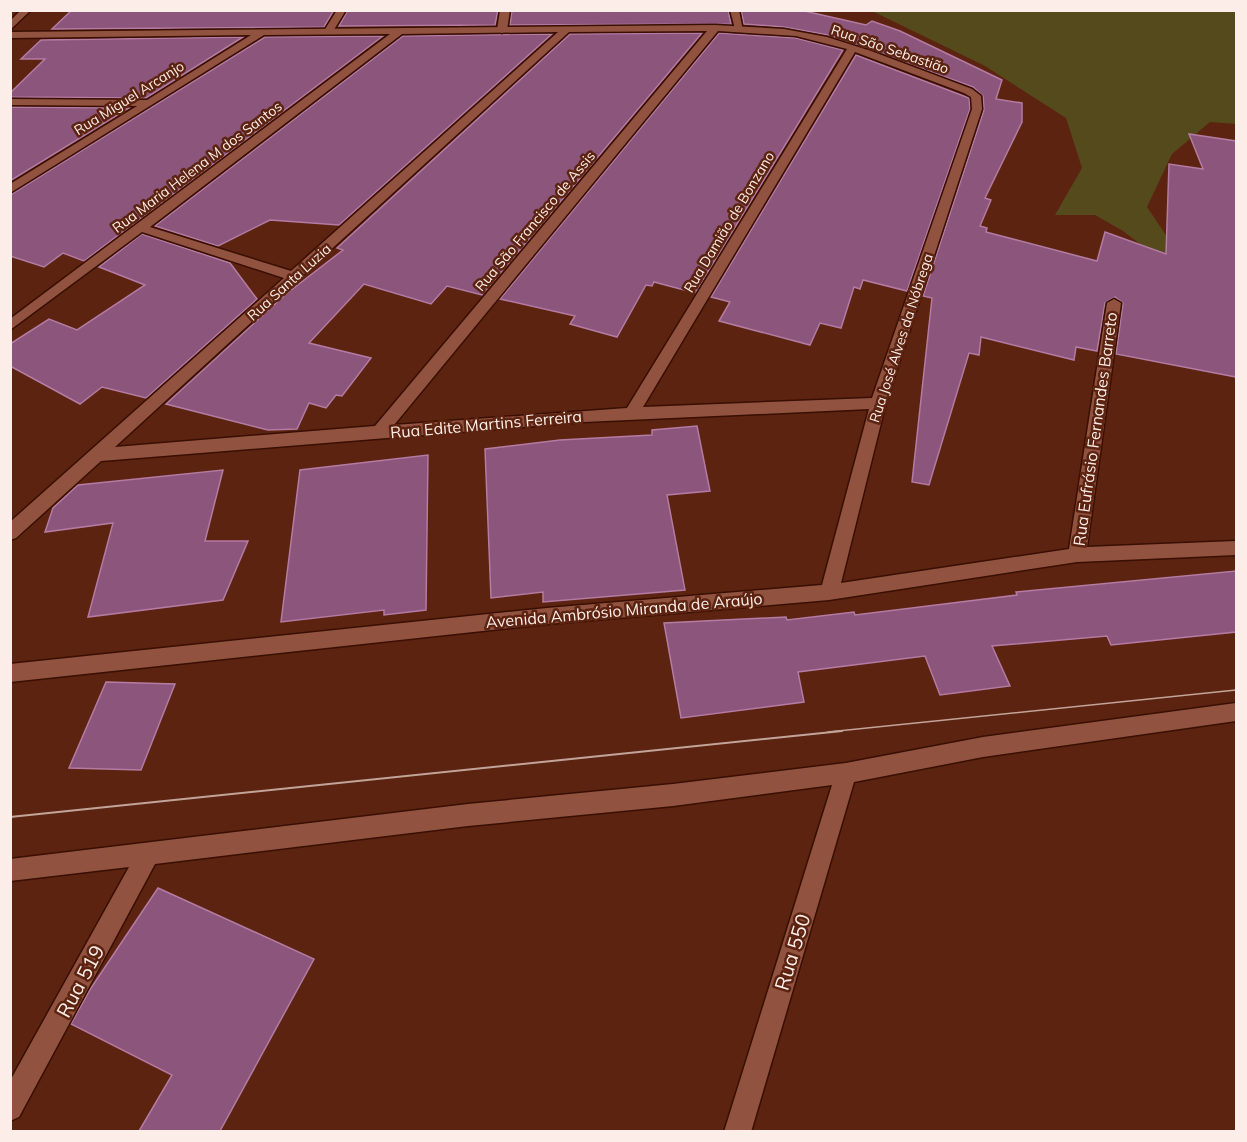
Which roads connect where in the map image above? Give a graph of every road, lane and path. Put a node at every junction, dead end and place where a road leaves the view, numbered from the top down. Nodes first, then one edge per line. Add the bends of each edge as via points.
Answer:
1 (27, 10) edge
2 (342, 10) edge
3 (505, 10) edge
4 (734, 10) edge
5 (10, 27) edge
6 (715, 28) junction
7 (740, 29) junction
8 (502, 30) junction
9 (566, 30) junction
10 (264, 31) junction
11 (329, 31) junction
12 (400, 31) junction
13 (10, 35) edge
14 (852, 49) junction
15 (968, 91) joint
16 (10, 102) edge
17 (149, 103) junction
18 (10, 190) edge
19 (141, 228) junction
20 (296, 277) junction
21 (1114, 303) dead end
22 (10, 326) edge
23 (878, 403) junction
24 (632, 412) junction
25 (378, 433) junction
26 (94, 455) junction
27 (10, 533) edge
28 (1236, 548) edge
29 (1077, 555) junction
30 (829, 592) junction
31 (10, 673) edge
32 (1236, 712) edge
33 (846, 773) junction
34 (148, 854) junction
35 (10, 870) edge
36 (10, 1108) edge
37 (737, 1131) edge

1 - 5 street
2 - 11 street
3 - 8 street
4 - 7 street
6 - 7 street, Rua São Sebastião
6 - 9 street, Rua São Sebastião
6 - 25 street, Rua São Francisco de Assis
7 - 14 street, Rua São Sebastião via 808,35
8 - 9 street, Rua São Sebastião
8 - 12 street, Rua São Sebastião
9 - 20 street, Rua Santa Luzia
10 - 11 street, Rua São Sebastião
10 - 13 street, Rua São Sebastião
10 - 17 street, Rua Miguel Arcanjo
11 - 12 street, Rua São Sebastião
12 - 19 street, Rua Maria Helena M dos Santos
14 - 15 street, Rua São Sebastião
14 - 24 street, Rua Damião de Bonzano
15 - 23 street, Rua José Alves da Nóbrega via 976,96 977,109
16 - 17 street
17 - 18 street, Rua Miguel Arcanjo
19 - 20 street
19 - 22 street, Rua Maria Helena M dos Santos
20 - 26 street, Rua Santa Luzia
21 - 29 street, Rua Eufrásio Fernandes Barreto
23 - 24 street, Rua Edite Martins Ferreira
23 - 30 street, Rua José Alves da Nóbrega
24 - 25 street, Rua Edite Martins Ferreira
25 - 26 street, Rua Edite Martins Ferreira
26 - 27 street, Rua Santa Luzia
28 - 29 street, Avenida Ambrósio Miranda de Araújo
29 - 30 street, Avenida Ambrósio Miranda de Araújo
30 - 31 street, Avenida Ambrósio Miranda de Araújo via 547,616
32 - 33 street via 983,747
33 - 34 street
33 - 37 street, Rua 550
34 - 35 street
34 - 36 street, Rua 519

